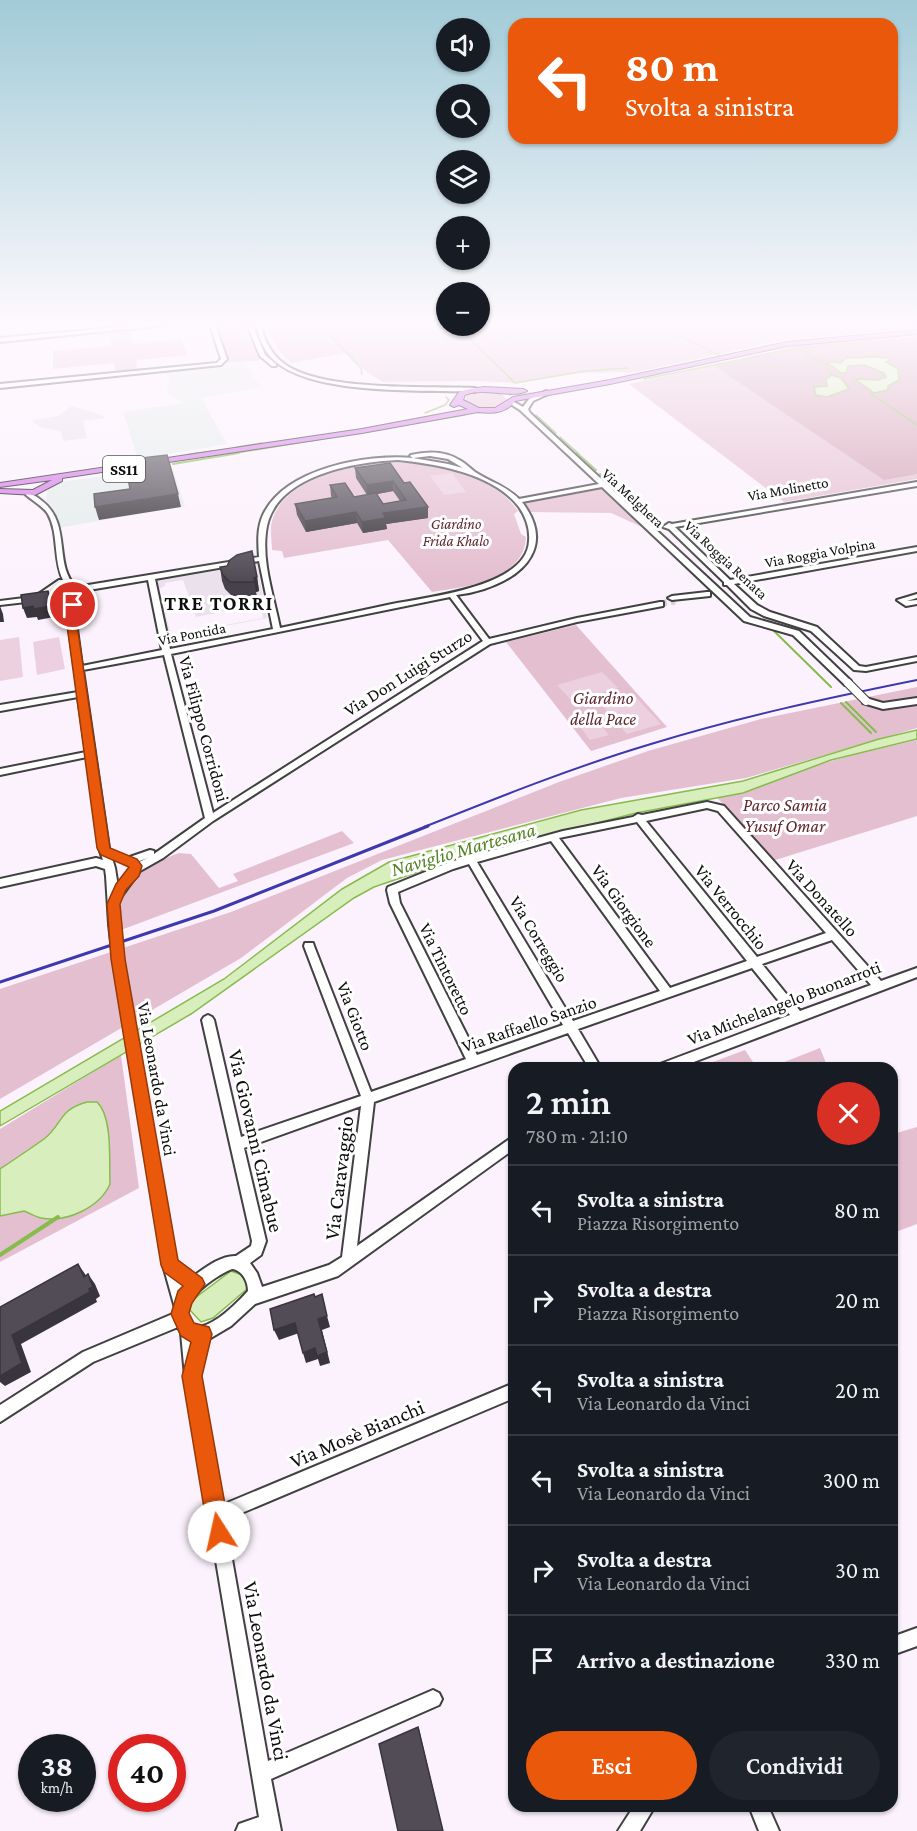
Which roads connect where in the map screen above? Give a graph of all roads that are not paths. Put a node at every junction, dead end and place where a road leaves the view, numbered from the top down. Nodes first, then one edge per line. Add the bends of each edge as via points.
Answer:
1 (447, 407) edge
2 (469, 407) edge
3 (520, 407) edge
4 (526, 407) edge
5 (502, 408) joint
6 (477, 410) junction
7 (526, 413) junction
8 (395, 425) junction
9 (204, 455) junction
10 (85, 471) junction
11 (36, 482) junction
12 (917, 482) edge
13 (602, 485) junction
14 (0, 488) edge
15 (43, 488) junction
16 (24, 490) junction
17 (518, 501) junction
18 (42, 503) junction
19 (668, 527) junction
20 (650, 530) junction
21 (917, 549) edge
22 (263, 558) junction
23 (151, 577) junction
24 (63, 578) junction
25 (728, 583) junction
26 (74, 589) junction
27 (86, 591) junction
28 (707, 594) dead end
29 (452, 595) junction
30 (43, 596) junction
31 (65, 596) junction
32 (917, 597) edge
33 (676, 599) tunnel mouth
34 (78, 600) junction
35 (917, 602) edge
36 (0, 603) edge
37 (659, 603) tunnel mouth
38 (71, 614) junction
39 (277, 631) junction
40 (487, 642) junction
41 (167, 653) junction
42 (917, 659) edge
43 (78, 669) junction
44 (81, 694) junction
45 (917, 701) edge
46 (0, 708) edge
47 (89, 754) junction
48 (0, 772) edge
49 (638, 817) junction
50 (210, 819) junction
51 (553, 837) junction
52 (105, 852) junction
53 (471, 860) junction
54 (130, 863) junction
55 (111, 872) junction
56 (129, 877) junction
57 (0, 883) edge
58 (115, 898) junction
59 (833, 935) junction
60 (309, 946) dead end
61 (755, 963) junction
62 (917, 972) edge
63 (879, 986) junction
64 (668, 994) junction
65 (798, 1017) junction
66 (208, 1020) dead end
67 (571, 1028) junction
68 (474, 1062) junction
69 (591, 1062) edge
70 (680, 1062) edge
71 (368, 1099) junction
72 (236, 1145) junction
73 (508, 1146) edge
74 (348, 1261) junction
75 (238, 1263) junction
76 (170, 1265) junction
77 (255, 1283) junction
78 (196, 1284) junction
79 (279, 1289) junction
80 (251, 1298) junction
81 (188, 1322) junction
82 (508, 1393) edge
83 (0, 1414) edge
84 (216, 1516) junction
85 (917, 1637) edge
86 (898, 1644) edge
87 (433, 1699) dead end
88 (261, 1774) junction
89 (642, 1812) edge
90 (761, 1812) edge
91 (271, 1827) edge
92 (246, 1831) edge
93 (628, 1831) edge
94 (769, 1831) edge

1 - 8 main road, SS11
2 - 6 main road
3 - 7 street, Via Melghera
4 - 7 street
5 - 6 main road, SS11
5 - 13 street, Via Melghera via 523,414
6 - 8 main road, SS11
7 - 13 street, Via Melghera
8 - 9 main road, SS11
9 - 10 main road, SS11
9 - 15 main road, SS11 via 63,478
10 - 11 main road, SS11
10 - 14 main road, SS11
11 - 15 main road via 43,483
11 - 16 main road, SS11
12 - 19 street, Via Molinetto
13 - 17 street
13 - 20 street, Via Melghera
14 - 16 main road, SS11
15 - 16 main road, SS11
15 - 18 street, Via Leonardo da Vinci
16 - 18 street, Via Leonardo da Vinci
17 - 22 street via 502,488 472,474 428,462 362,461 312,476 276,501 263,529
17 - 29 street, Via Pontida via 528,515 534,535 528,558 499,580
18 - 24 street, Via Leonardo da Vinci via 54,521
19 - 20 street, Via Molinetto
19 - 25 street, Via Roggia Renata
20 - 45 street, Via Melghera, bridge via 750,621 796,633 866,701 883,706
21 - 25 street, Via Roggia Volpina
22 - 23 street
22 - 39 street
23 - 27 street
23 - 41 street, Via Filippo Corridoni
24 - 26 street, Via Leonardo da Vinci
24 - 30 street
24 - 31 street, Via Leonardo da Vinci
25 - 42 street, Via Roggia Renata via 758,610 820,632 857,668
26 - 27 street
26 - 31 street
27 - 34 street
28 - 33 street
29 - 39 street, Via Pontida
29 - 40 street
30 - 31 street
30 - 36 street
31 - 34 street
31 - 38 street, Via Leonardo da Vinci
32 - 35 street via 901,600 906,604
34 - 38 street
37 - 40 street, Via Don Luigi Sturzo
38 - 43 street, Via Leonardo da Vinci
39 - 41 street, Via Pontida
40 - 50 street, Via Don Luigi Sturzo
41 - 43 street, Via Pontida
41 - 50 street, Via Filippo Corridoni
43 - 44 street, Via Leonardo da Vinci
44 - 46 street
44 - 47 street, Via Leonardo da Vinci
47 - 48 street
47 - 52 street, Via Leonardo da Vinci
49 - 51 street
49 - 59 street, Via Donatello via 716,805
49 - 61 street, Via Verrocchio
50 - 54 street, Via Don Luigi Sturzo via 176,844
51 - 53 street
51 - 64 street, Via Giorgione
52 - 54 street
52 - 55 street, Via Leonardo da Vinci
53 - 67 street, Via Correggio
53 - 68 street, Via Tintoretto via 392,890
54 - 55 street via 117,863
54 - 56 street
55 - 56 street via 118,879
55 - 57 street via 105,864 96,862
55 - 58 street, Via Leonardo da Vinci
56 - 58 street
58 - 76 street, Via Leonardo da Vinci, bridge via 114,924 125,1007
59 - 61 street, Via Raffaello Sanzio
59 - 63 street, Via Donatello
60 - 71 street, Via Giotto
61 - 64 street, Via Raffaello Sanzio
61 - 65 street, Via Verrocchio
62 - 63 street, Via Michelangelo Buonarroti
63 - 65 street, Via Michelangelo Buonarroti
64 - 67 street, Via Raffaello Sanzio
65 - 70 street, Via Michelangelo Buonarroti
66 - 72 street, Via Giovanni Cimabue
67 - 68 street, Via Raffaello Sanzio
67 - 69 street, Via Correggio
68 - 71 street, Via Raffaello Sanzio
71 - 72 street, Via Raffaello Sanzio
71 - 74 street, Via Caravaggio
72 - 75 street, Via Giovanni Cimabue via 260,1245
73 - 74 street
74 - 79 street via 328,1274
75 - 77 street
75 - 78 street via 228,1263
76 - 78 street
76 - 81 street, Via Leonardo da Vinci
77 - 79 street
77 - 80 street
78 - 81 street via 186,1294
79 - 80 street
80 - 81 street via 213,1329
81 - 83 street via 88,1357
81 - 84 street, Via Leonardo da Vinci via 192,1376
82 - 84 street, Via Mosè Bianchi
84 - 88 street, Via Leonardo da Vinci
85 - 86 street
87 - 88 street
88 - 91 street, Via Leonardo da Vinci
89 - 93 street
90 - 94 street
91 - 92 street

